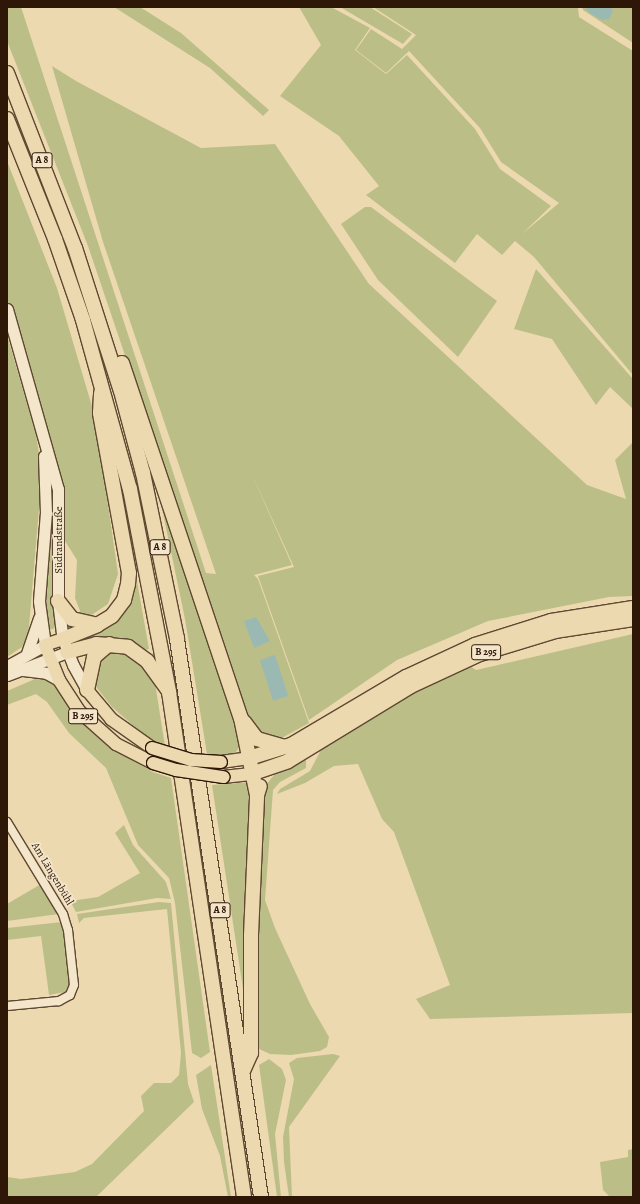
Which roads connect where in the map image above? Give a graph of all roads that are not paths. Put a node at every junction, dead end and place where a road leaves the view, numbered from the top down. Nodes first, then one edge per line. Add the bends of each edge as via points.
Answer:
1 (7, 73) edge
2 (7, 118) edge
3 (7, 309) edge
4 (108, 348) junction
5 (102, 382) junction
6 (42, 429) junction
7 (58, 601) junction
8 (633, 608) edge
9 (40, 616) junction
10 (633, 619) edge
11 (97, 625) junction
12 (109, 644) junction
13 (45, 645) junction
14 (65, 645) junction
15 (27, 653) junction
16 (49, 658) junction
17 (7, 666) edge
18 (20, 670) junction
19 (7, 675) edge
20 (59, 680) junction
21 (87, 690) junction
22 (169, 692) junction
23 (241, 718) junction
24 (305, 744) junction
25 (285, 747) junction
26 (249, 758) junction
27 (272, 768) junction
28 (251, 774) junction
29 (257, 795) junction
30 (7, 822) edge
31 (7, 1006) edge
32 (243, 1071) junction
33 (244, 1197) edge
34 (262, 1197) edge

1 - 4 highway, A 8 via 68,228
2 - 5 highway, A 8 via 55,238
3 - 6 main road, Südrandstraße
4 - 23 highway, A 8 via 123,364
4 - 32 highway, A 8 via 134,437 167,582 199,772
5 - 11 highway via 100,413 129,573 128,584 118,609
5 - 22 highway, A 8 via 130,489
6 - 7 main road, Südrandstraße via 58,489
6 - 9 main road, Südrandstraße via 47,491
7 - 11 highway via 72,619
7 - 14 main road, Südrandstraße
8 - 24 highway, B 295 via 551,621 475,645 406,677
9 - 13 main road, Südrandstraße
9 - 15 main road
10 - 24 highway, B 295 via 555,631 480,654 411,686
11 - 14 highway
12 - 14 highway
12 - 21 highway via 94,657 89,670
12 - 22 highway via 128,647 141,656
13 - 14 main road
13 - 15 main road
13 - 16 main road, B 295
14 - 16 main road
14 - 21 main road, B 295
15 - 17 main road
16 - 18 main road
16 - 20 main road, B 295
18 - 19 main road
18 - 20 main road via 43,672
20 - 28 main road, B 295, bridge via 79,711 99,731 116,744 153,763 176,770 223,777
21 - 26 main road, B 295, bridge via 111,719 152,748 191,760 221,762
22 - 33 highway, A 8
23 - 25 highway, A 8 via 257,739
23 - 26 highway, A 8
24 - 25 highway, B 295
24 - 27 highway, B 295
25 - 26 highway, B 295
26 - 28 highway
27 - 28 highway, B 295
27 - 29 highway via 266,774
28 - 29 highway
29 - 32 highway via 251,934 251,1052
30 - 31 street, Am Längenbühl via 63,914 68,930 74,985 70,995 59,1001
32 - 34 highway, A 8

